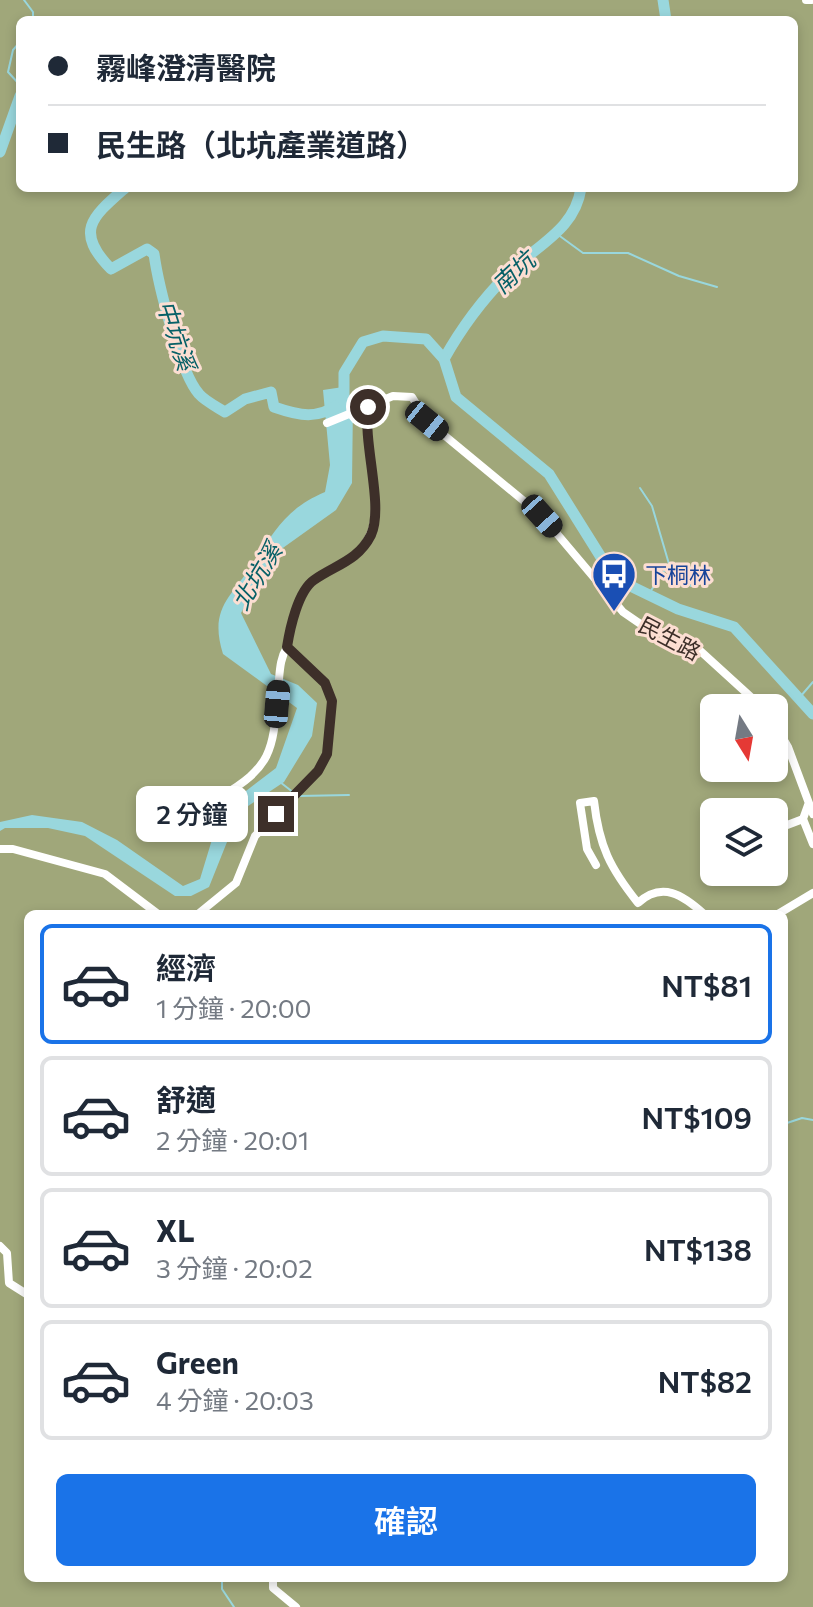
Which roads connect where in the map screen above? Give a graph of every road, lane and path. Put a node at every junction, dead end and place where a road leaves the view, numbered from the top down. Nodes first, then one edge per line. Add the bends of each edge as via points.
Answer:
1 (364, 408) junction
2 (327, 423) dead end
3 (287, 647) junction
4 (748, 694) edge
5 (788, 749) edge
6 (808, 785) edge
7 (220, 797) dead end
8 (808, 804) junction
9 (813, 814) edge
10 (803, 819) junction
11 (788, 825) edge
12 (813, 844) edge
13 (0, 849) edge
14 (596, 865) dead end
15 (813, 893) edge
16 (153, 910) edge
17 (203, 910) edge
18 (699, 910) edge
19 (785, 910) edge
20 (0, 1246) edge
21 (24, 1292) edge
22 (273, 1582) edge
23 (296, 1607) edge

1 - 2 street
1 - 3 street via 375,500 371,534 347,564 305,590
1 - 4 street, 民生路 via 393,396 412,397 427,421 542,516 623,612 696,647
3 - 7 street via 262,767
3 - 17 street via 325,683 332,701 327,754 318,771 255,836 236,883
5 - 6 street
6 - 8 street
8 - 9 street
8 - 10 street
10 - 11 street
10 - 12 street
13 - 16 street via 105,874
14 - 18 street via 587,849 580,803 594,801 603,849 638,903 663,890
15 - 19 street
20 - 21 street via 7,1253 9,1283
22 - 23 street via 273,1588

